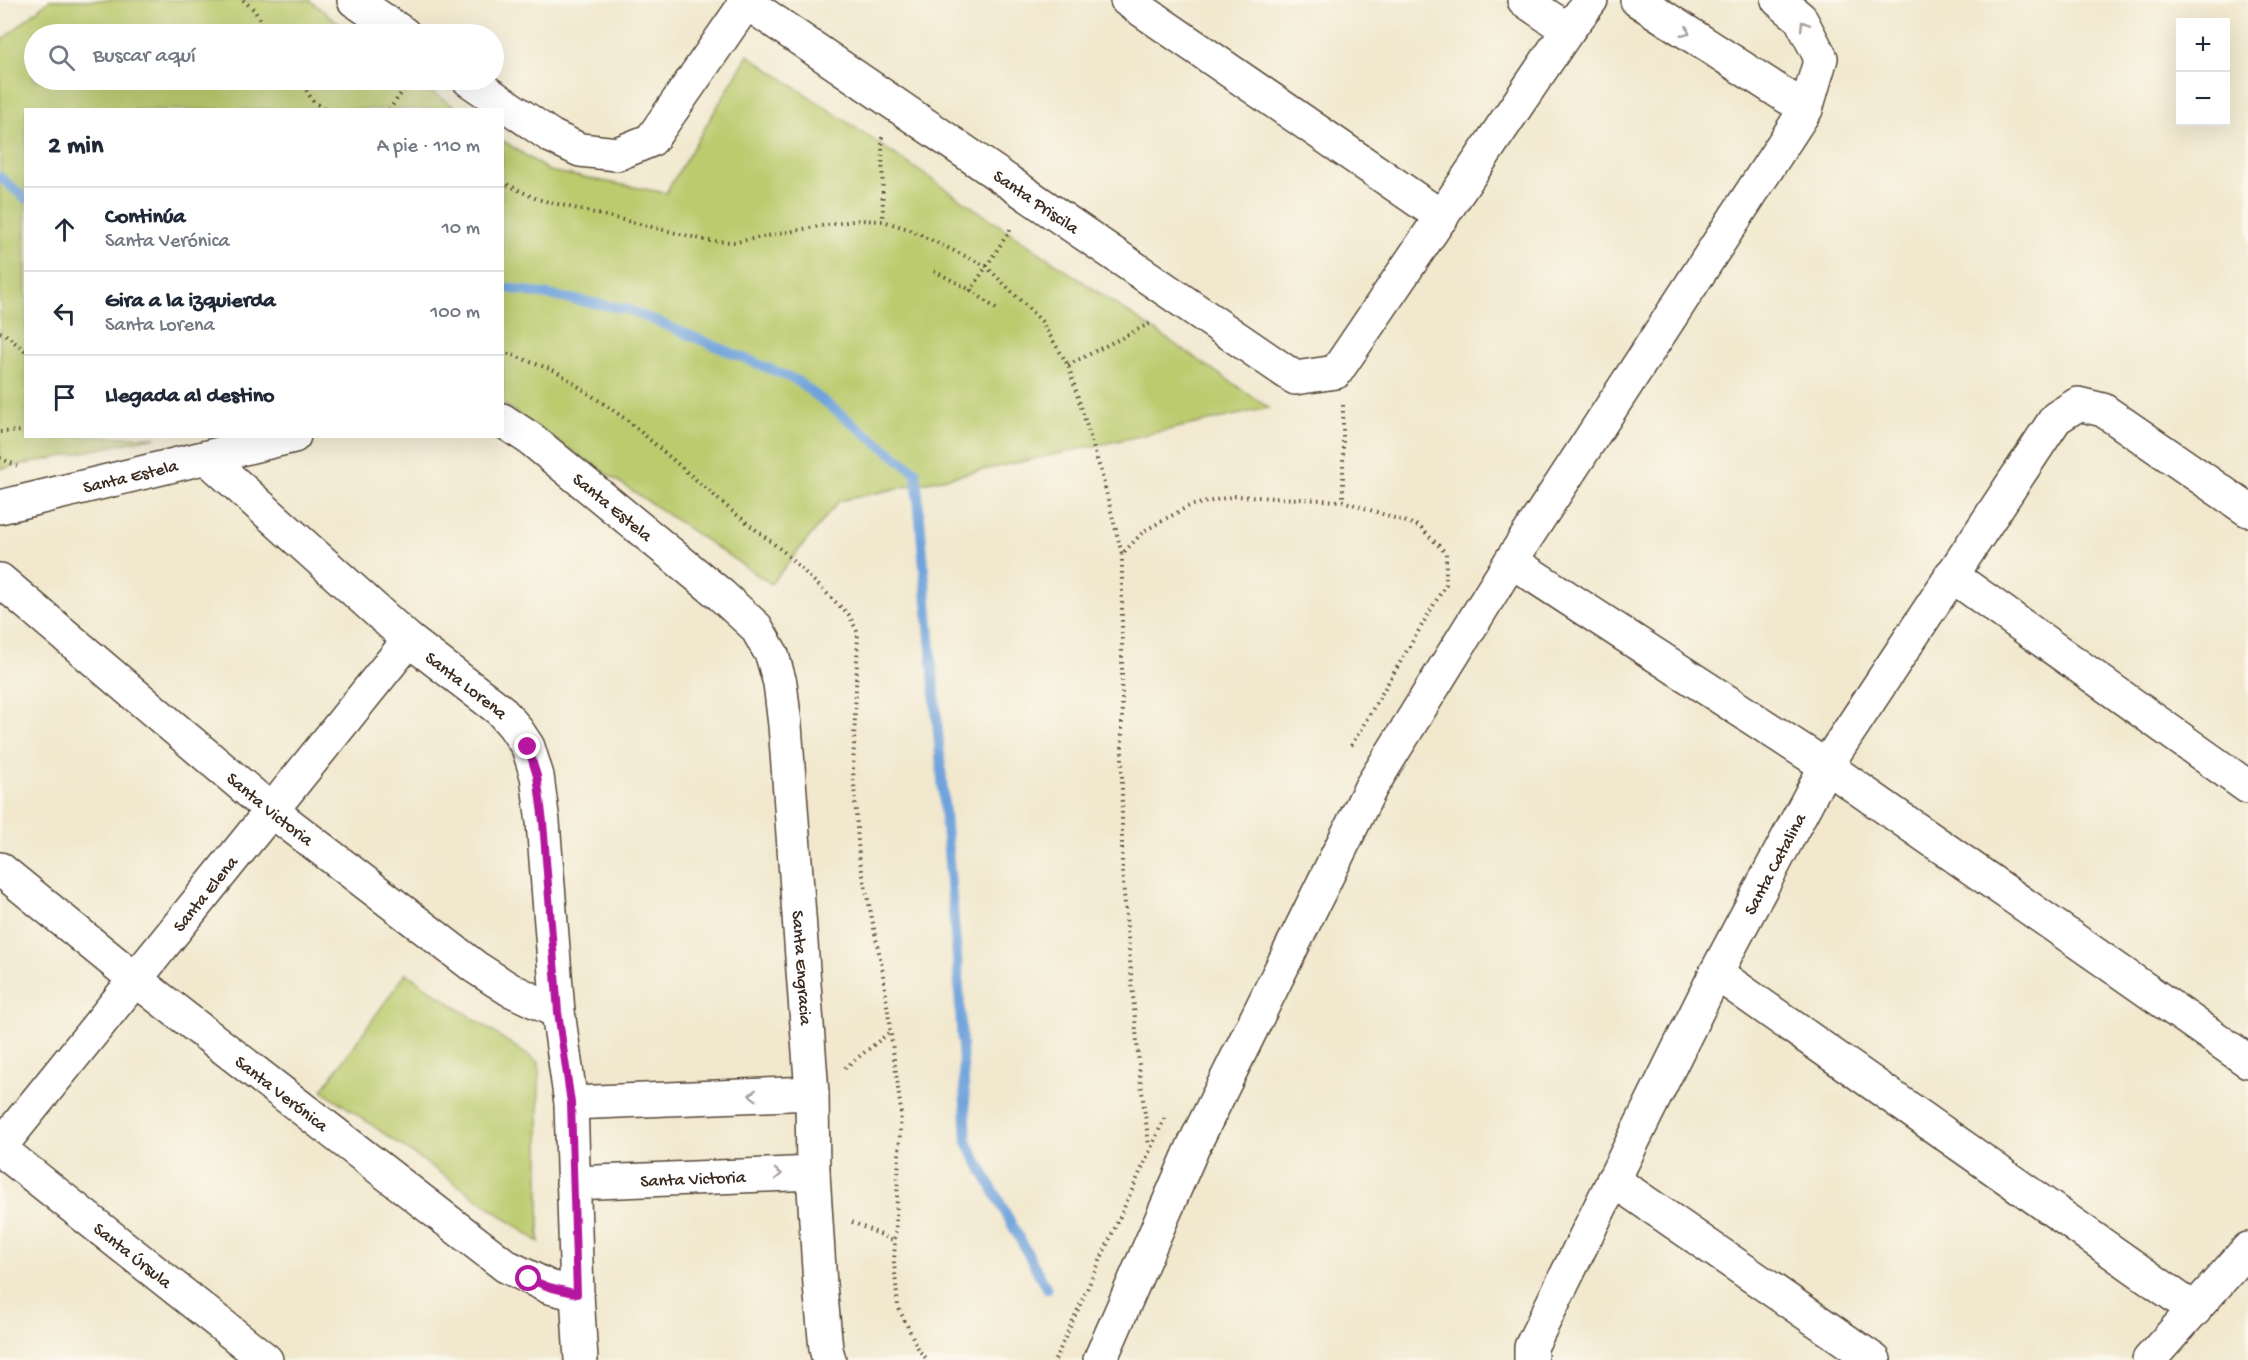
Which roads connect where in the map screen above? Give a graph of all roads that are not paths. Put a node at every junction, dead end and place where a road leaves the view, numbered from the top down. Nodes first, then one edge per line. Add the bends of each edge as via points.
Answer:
1 (354, 0) edge
2 (1127, 0) edge
3 (1524, 0) edge
4 (1591, 0) edge
5 (1637, 0) edge
6 (1778, 0) edge
7 (746, 1) edge
8 (389, 24) edge
9 (1568, 30) junction
10 (484, 90) edge
11 (1806, 109) junction
12 (1442, 217) junction
13 (504, 421) edge
14 (286, 438) edge
15 (207, 458) junction
16 (0, 507) edge
17 (2248, 510) edge
18 (1511, 561) junction
19 (1951, 575) junction
20 (0, 580) edge
21 (721, 595) joint
22 (410, 640) junction
23 (1826, 766) junction
24 (2248, 787) edge
25 (272, 811) junction
26 (0, 869) edge
27 (1716, 973) junction
28 (136, 980) junction
29 (558, 1012) junction
30 (2248, 1061) edge
31 (812, 1093) junction
32 (571, 1103) junction
33 (0, 1148) edge
34 (813, 1173) junction
35 (1613, 1180) junction
36 (573, 1183) junction
37 (2248, 1249) edge
38 (577, 1294) junction
39 (2195, 1310) junction
40 (266, 1360) edge
41 (581, 1360) edge
42 (829, 1360) edge
43 (1100, 1360) edge
44 (1531, 1360) edge
45 (1874, 1360) edge
46 (2149, 1360) edge

1 - 8 street
2 - 12 street
3 - 9 street
4 - 9 street
5 -> 11 street
11 -> 6 street via 1821,57 1800,18
7 - 10 street via 651,140 617,154 580,150 551,136
7 - 12 street, Santa Priscila via 1295,378 1336,372
9 - 12 street
11 - 18 street
13 - 21 street, Santa Estela
14 - 15 street, Santa Estela
15 - 16 street, Santa Estela
15 - 22 street, Santa Lorena
17 - 19 street, Santa Catalina via 2103,410 2078,404 2056,418
18 - 23 street
18 - 43 street via 1371,787 1192,1147
19 - 23 street, Santa Catalina
19 - 24 street
20 - 25 street, Santa Victoria
21 - 31 street, Santa Engracia via 756,627 772,655 780,683
22 - 25 street, Santa Elena
22 - 29 street, Santa Lorena via 500,710 528,747 537,776 543,822
23 - 27 street, Santa Catalina
23 - 30 street
25 - 28 street, Santa Elena
25 - 29 street, Santa Victoria via 474,967
26 - 28 street, Santa Verónica
27 - 35 street, Santa Catalina
27 - 39 street
28 - 33 street, Santa Elena
28 - 38 street, Santa Verónica via 506,1266 549,1287
29 - 32 street, Santa Lorena
31 -> 32 street
31 - 34 street, Santa Engracia
32 - 36 street, Santa Lorena
33 - 40 street, Santa Úrsula
36 -> 34 street, Santa Victoria
34 - 42 street, Santa Engracia
35 - 44 street, Santa Catalina via 1531,1347
35 - 45 street
36 - 38 street, Santa Lorena
37 - 39 street
38 - 41 street, Santa Lorena
39 - 46 street

